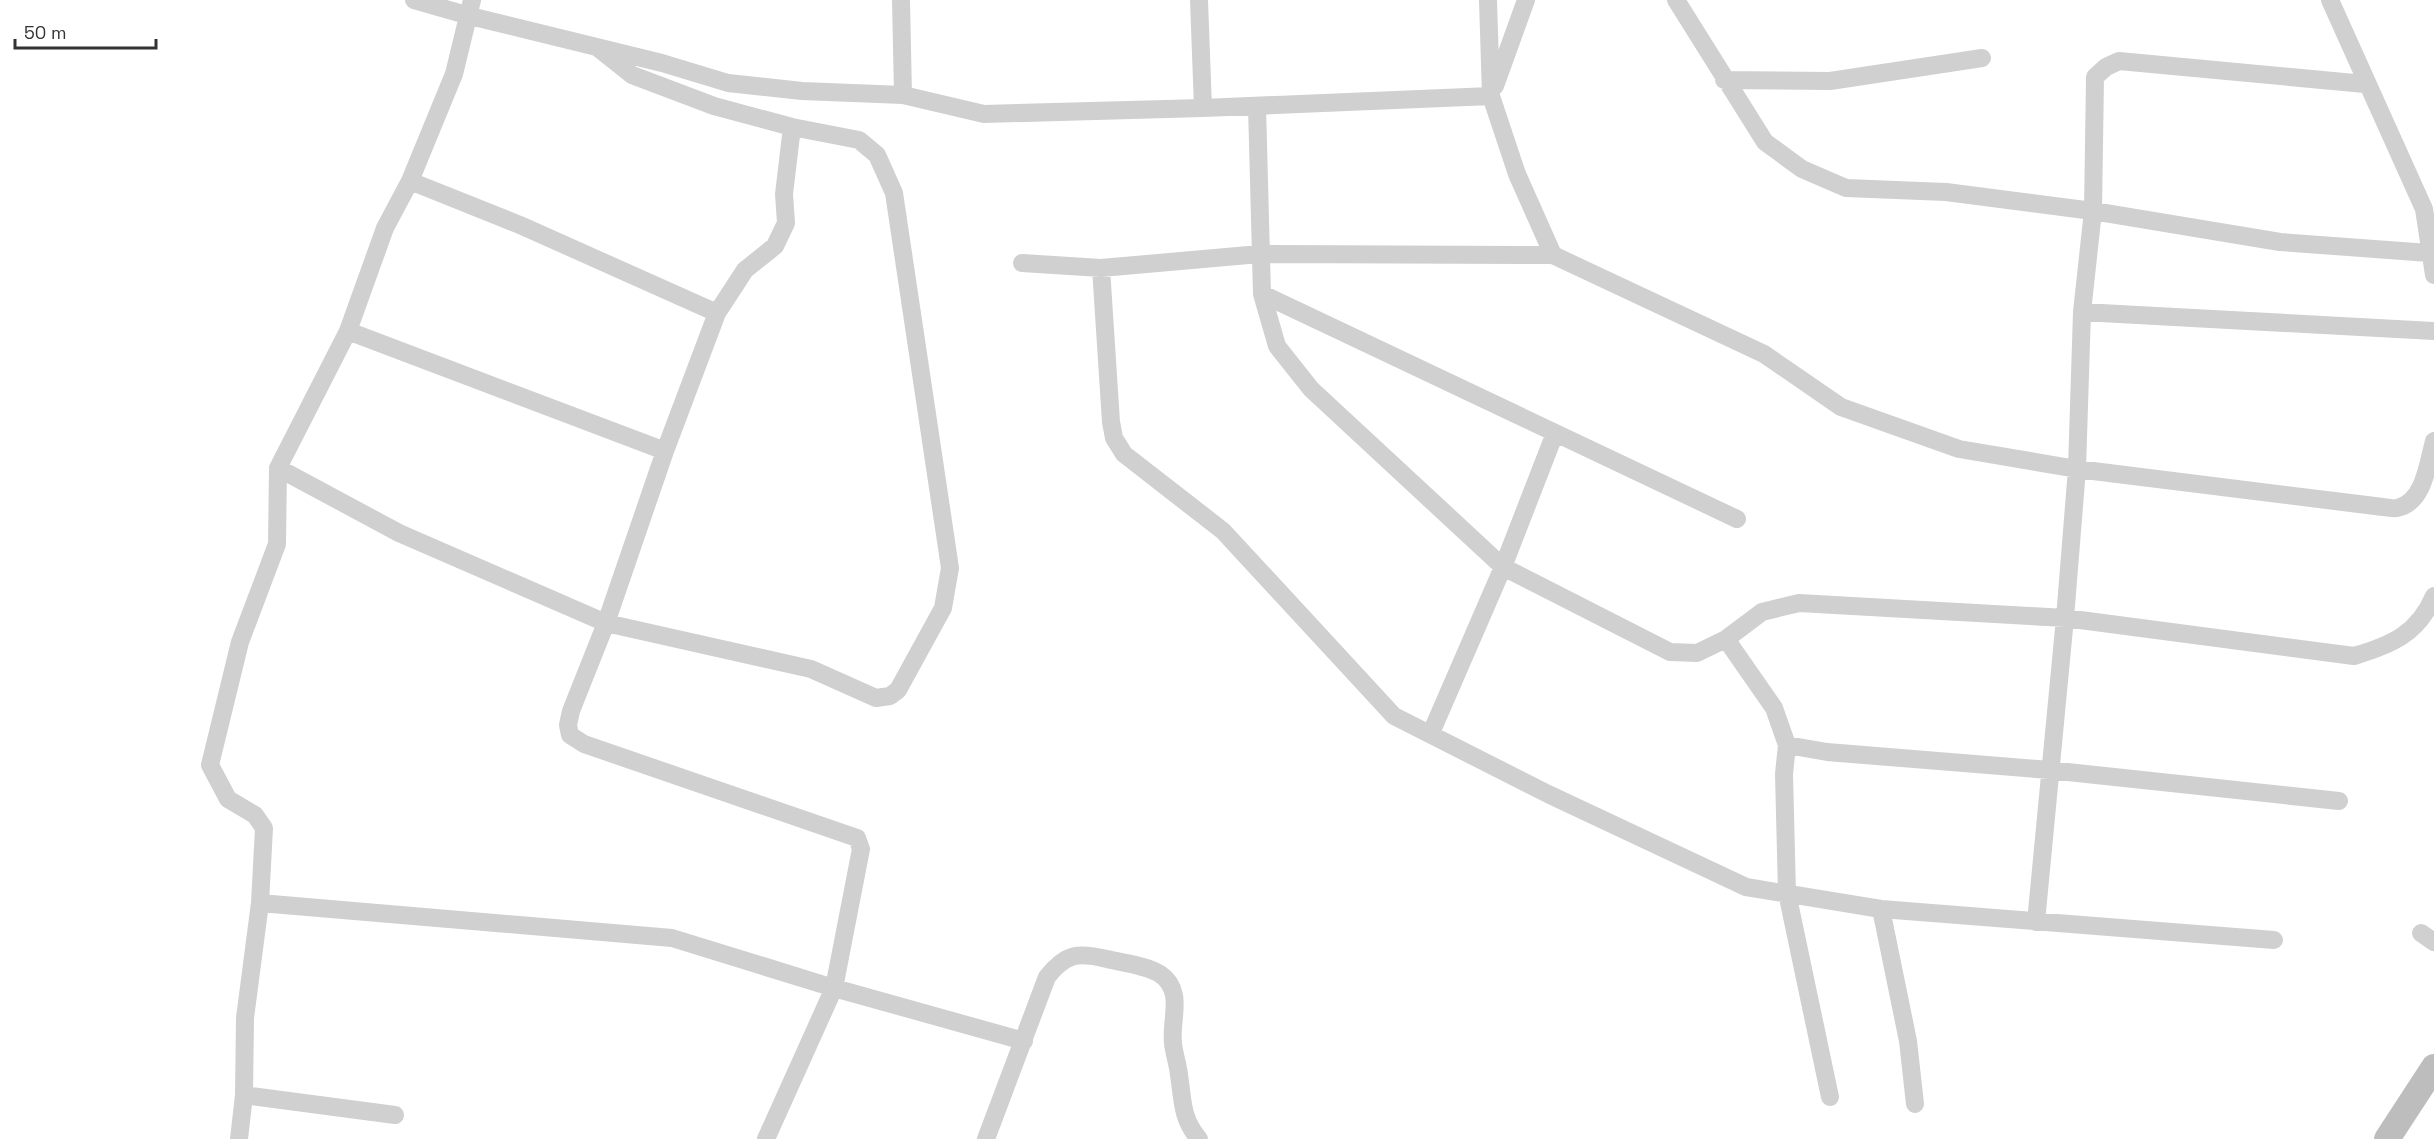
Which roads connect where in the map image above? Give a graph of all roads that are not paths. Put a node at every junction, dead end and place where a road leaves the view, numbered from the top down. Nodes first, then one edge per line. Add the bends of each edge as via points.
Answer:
1 (414, 0) edge
2 (901, 0) edge
3 (1199, 0) edge
4 (1488, 0) edge
5 (1526, 0) edge
6 (1676, 0) edge
7 (2330, 0) edge
8 (471, 8) edge
9 (597, 48) junction
10 (1982, 58) dead end
11 (1724, 80) junction
12 (2366, 84) junction
13 (903, 95) junction
14 (1491, 96) junction
15 (1257, 106) junction
16 (1203, 108) junction
17 (792, 127) junction
18 (410, 181) junction
19 (2093, 211) junction
20 (2429, 253) junction
21 (1260, 254) junction
22 (1553, 255) junction
23 (1022, 263) dead end
24 (1101, 268) junction
25 (2434, 275) edge
26 (1262, 294) junction
27 (2082, 312) junction
28 (717, 313) junction
29 (348, 331) junction
30 (2434, 331) edge
31 (1555, 433) junction
32 (2434, 441) edge
33 (665, 451) junction
34 (278, 468) junction
35 (2077, 469) junction
36 (1737, 519) dead end
37 (1503, 567) junction
38 (2434, 597) edge
39 (2065, 618) junction
40 (606, 623) junction
41 (1726, 639) junction
42 (1431, 733) junction
43 (1787, 745) junction
44 (2049, 770) junction
45 (2339, 801) dead end
46 (1787, 893) junction
47 (260, 903) junction
48 (1881, 909) junction
49 (2036, 922) junction
50 (2274, 940) dead end
51 (834, 988) junction
52 (1024, 1041) junction
53 (2434, 1067) edge
54 (244, 1095) junction
55 (1830, 1097) dead end
56 (1915, 1104) dead end
57 (395, 1115) dead end
58 (239, 1139) edge
59 (766, 1139) edge
60 (986, 1139) edge
61 (1199, 1139) edge
62 (2386, 1139) edge

1 - 8 street
2 - 13 street
3 - 16 street
4 - 14 street
5 - 14 street
6 - 11 street
7 - 12 street
8 - 9 street
8 - 18 street via 454,74
9 - 13 street via 728,83
9 - 17 street via 632,75 714,106
10 - 11 street via 1830,81
11 - 19 street via 1765,142 1802,169 1846,188 1946,192
12 - 19 street via 2119,61 2106,67 2095,77
12 - 20 street via 2424,209
13 - 16 street via 984,114
14 - 15 street
14 - 22 street via 1517,174
15 - 16 street
15 - 21 street
17 - 28 street via 784,195 786,223 775,246 745,270
17 - 40 street via 859,140 877,155 894,193 950,568 944,608 898,690 876,698 811,669
18 - 28 street via 520,225
18 - 29 street via 385,228
19 - 20 street via 2280,242
19 - 27 street
20 - 25 street
21 - 22 street
21 - 24 street
21 - 26 street
22 - 35 street via 1764,354 1841,407 1959,449
23 - 24 street
24 - 42 street via 1111,422 1114,438 1124,454 1223,531 1394,716
26 - 31 street
26 - 37 street via 1277,346 1311,389
27 - 30 street
27 - 35 street
28 - 33 street
29 - 33 street
29 - 34 street
31 - 36 street
31 - 37 street
32 - 35 street via 2419,491 2413,500 2397,508
33 - 40 street
34 - 40 street via 399,533
34 - 47 street via 278,544 240,642 210,765 228,799 255,815 264,828
35 - 39 street
37 - 41 street via 1670,652 1697,653
37 - 42 street
38 - 39 street via 2408,634 2382,648 2354,656
39 - 41 street via 1799,603 1762,612
39 - 44 street
40 - 51 street via 571,711 570,735 584,744 857,838 861,849
41 - 43 street via 1774,708
42 - 46 street via 1548,794 1746,886
43 - 44 street via 1827,752
43 - 46 street
44 - 45 street
44 - 49 street
46 - 48 street
46 - 55 street
47 - 51 street via 672,938
47 - 54 street via 245,1018
48 - 49 street
48 - 56 street via 1908,1041
49 - 50 street
51 - 52 street
51 - 59 street
52 - 60 street
52 - 61 street via 1047,977 1066,958 1089,955 1160,974 1176,998 1172,1040 1181,1102 1190,1128
53 - 62 street
54 - 57 street
54 - 58 street

